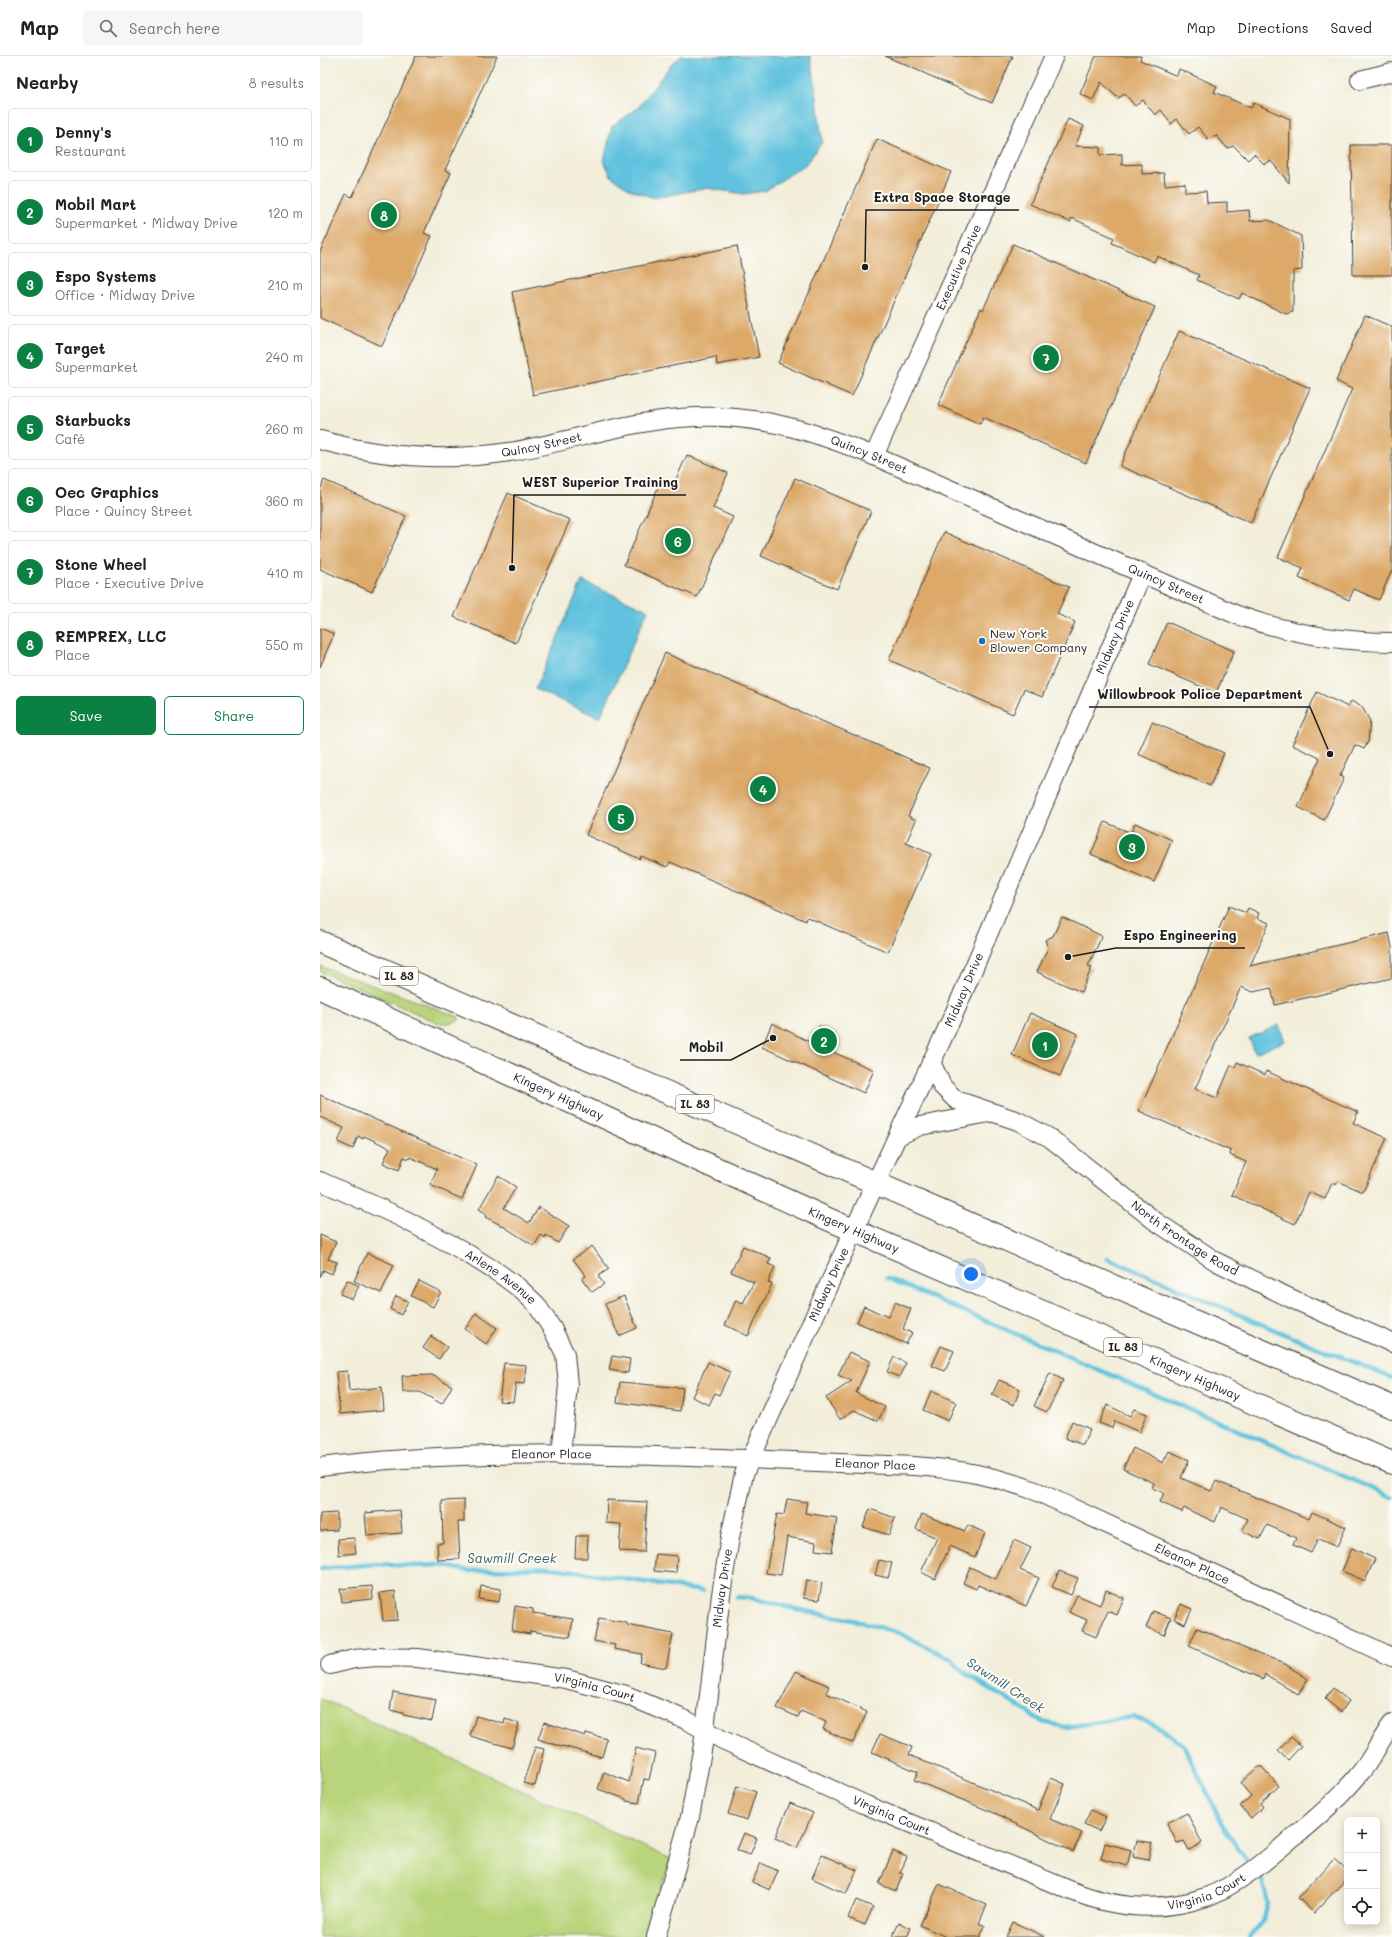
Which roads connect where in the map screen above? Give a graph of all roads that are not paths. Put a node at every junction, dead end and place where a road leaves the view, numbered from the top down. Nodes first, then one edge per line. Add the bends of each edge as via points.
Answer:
1 (1054, 56) edge
2 (1392, 72) edge
3 (1360, 80) dead end
4 (320, 440) edge
5 (874, 456) junction
6 (1142, 574) junction
7 (1392, 642) edge
8 (320, 942) edge
9 (320, 988) edge
10 (931, 1062) junction
11 (990, 1113) junction
12 (898, 1136) junction
13 (320, 1181) edge
14 (877, 1183) junction
15 (854, 1230) junction
16 (1392, 1343) edge
17 (1392, 1407) edge
18 (561, 1455) junction
19 (750, 1460) junction
20 (1392, 1464) edge
21 (320, 1467) edge
22 (1392, 1657) edge
23 (330, 1666) dead end
24 (1392, 1724) edge
25 (704, 1730) junction
26 (656, 1937) edge

1 - 5 street, Executive Drive
2 - 3 street
4 - 5 street, Quincy Street via 344,447 388,454 475,456 640,423 697,417 734,417 813,432
5 - 6 street, Quincy Street
6 - 7 street, Quincy Street via 1237,615 1284,630 1340,640
6 - 10 street, Midway Drive via 957,1007
8 - 14 highway, IL 83
9 - 15 highway, Kingery Highway / IL 83
10 - 11 street, North Frontage Road via 942,1086 956,1100
10 - 12 street, Midway Drive
11 - 12 street via 920,1126
11 - 16 street, North Frontage Road via 1018,1122 1050,1138 1155,1221 1217,1262 1290,1298
12 - 14 street, Midway Drive
13 - 18 street, Arlene Avenue via 400,1217 460,1249 500,1274 536,1304 565,1354 568,1384
14 - 15 street, Midway Drive
14 - 17 highway, IL 83
15 - 19 street, Midway Drive
15 - 20 highway, Kingery Highway / IL 83
18 - 19 street, Eleanor Place
18 - 21 street, Eleanor Place via 455,1456
19 - 22 street, Eleanor Place via 949,1468 1010,1482 1038,1492
19 - 25 street, Midway Drive via 744,1474 730,1537
23 - 25 street, Virginia Court via 354,1659 386,1656 566,1679 626,1695
24 - 25 street, Virginia Court via 1362,1771 1333,1802 1274,1854 1206,1897 1148,1907 1119,1905 1075,1893 866,1805
25 - 26 street, Midway Drive via 690,1816

